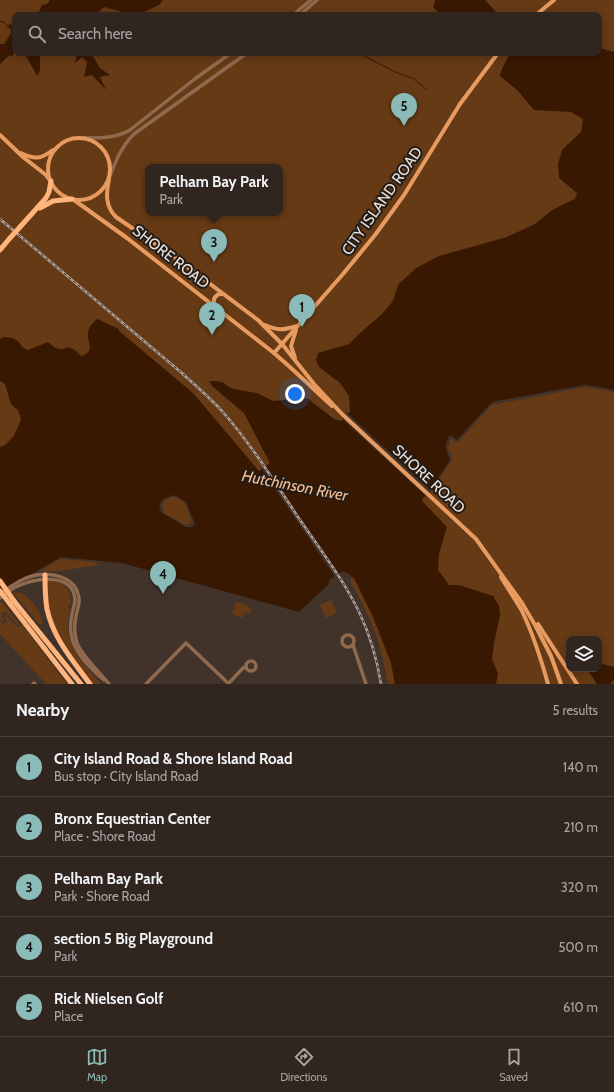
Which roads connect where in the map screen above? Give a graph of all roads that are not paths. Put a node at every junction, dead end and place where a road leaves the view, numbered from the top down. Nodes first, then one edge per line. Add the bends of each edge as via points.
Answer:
1 (311, 0) edge
2 (317, 0) edge
3 (551, 0) edge
4 (554, 0) edge
5 (548, 5) junction
6 (297, 12) edge
7 (303, 12) edge
8 (540, 12) edge
9 (227, 56) edge
10 (243, 56) edge
11 (496, 56) edge
12 (0, 135) edge
13 (85, 138) junction
14 (58, 146) junction
15 (19, 152) junction
16 (109, 177) junction
17 (51, 181) junction
18 (73, 199) junction
19 (34, 212) junction
20 (0, 250) edge
21 (225, 295) junction
22 (216, 308) junction
23 (263, 324) junction
24 (298, 326) junction
25 (282, 344) junction
26 (274, 353) junction
27 (296, 361) junction
28 (342, 414) junction
29 (495, 566) junction
30 (45, 577) junction
31 (0, 581) edge
32 (1, 593) edge
33 (0, 598) edge
34 (12, 603) junction
35 (522, 603) junction
36 (353, 645) dead end
37 (246, 667) dead end
38 (72, 684) edge
39 (81, 684) edge
40 (90, 684) edge
41 (108, 684) edge
42 (146, 684) edge
43 (228, 684) edge
44 (366, 684) edge
45 (548, 684) edge
46 (560, 684) edge
47 (577, 684) edge

1 - 6 street
2 - 7 street
3 - 5 main road
4 - 5 main road
5 - 8 main road
9 - 13 street via 130,130 111,137
10 - 16 street via 134,134 120,151
11 - 24 main road, CITY ISLAND ROAD via 460,104 404,195 375,235
12 - 15 main road
13 - 14 main road via 69,140
13 - 16 main road via 96,143 104,151 110,164
14 - 15 main road via 47,155 36,158
14 - 17 main road via 49,164
15 - 17 main road
16 - 18 main road via 97,194 86,199
16 - 21 main road, SHORE ROAD via 107,201 116,217
17 - 18 main road via 59,192
17 - 19 highway via 48,195
18 - 19 highway via 53,201
18 - 22 main road, SHORE ROAD via 137,245
19 - 20 highway, bridge
21 - 22 main road via 219,294 214,298
21 - 23 main road, SHORE ROAD
22 - 26 main road, SHORE ROAD
23 - 24 main road via 282,330
23 - 25 main road, SHORE ROAD
24 - 25 main road, CITY ISLAND ROAD
24 - 27 main road via 291,346
25 - 26 main road, CITY ISLAND ROAD
25 - 27 main road, SHORE ROAD
26 - 28 main road, SHORE ROAD
27 - 28 main road, SHORE ROAD
28 - 29 main road, SHORE ROAD via 476,539
29 - 35 main road, SHORE ROAD
29 - 45 main road, SHORE ROAD via 527,622
30 - 32 street
30 - 40 highway via 46,606 53,630
30 - 41 street via 62,582 72,591 75,600 71,624 73,641 83,659
31 - 34 highway, bridge
32 - 33 street
32 - 34 highway, bridge
34 - 38 highway
34 - 39 highway
35 - 46 main road, SHORE ROAD via 547,648
35 - 47 main road
36 - 44 street
37 - 43 street
42 - 43 street via 186,643

